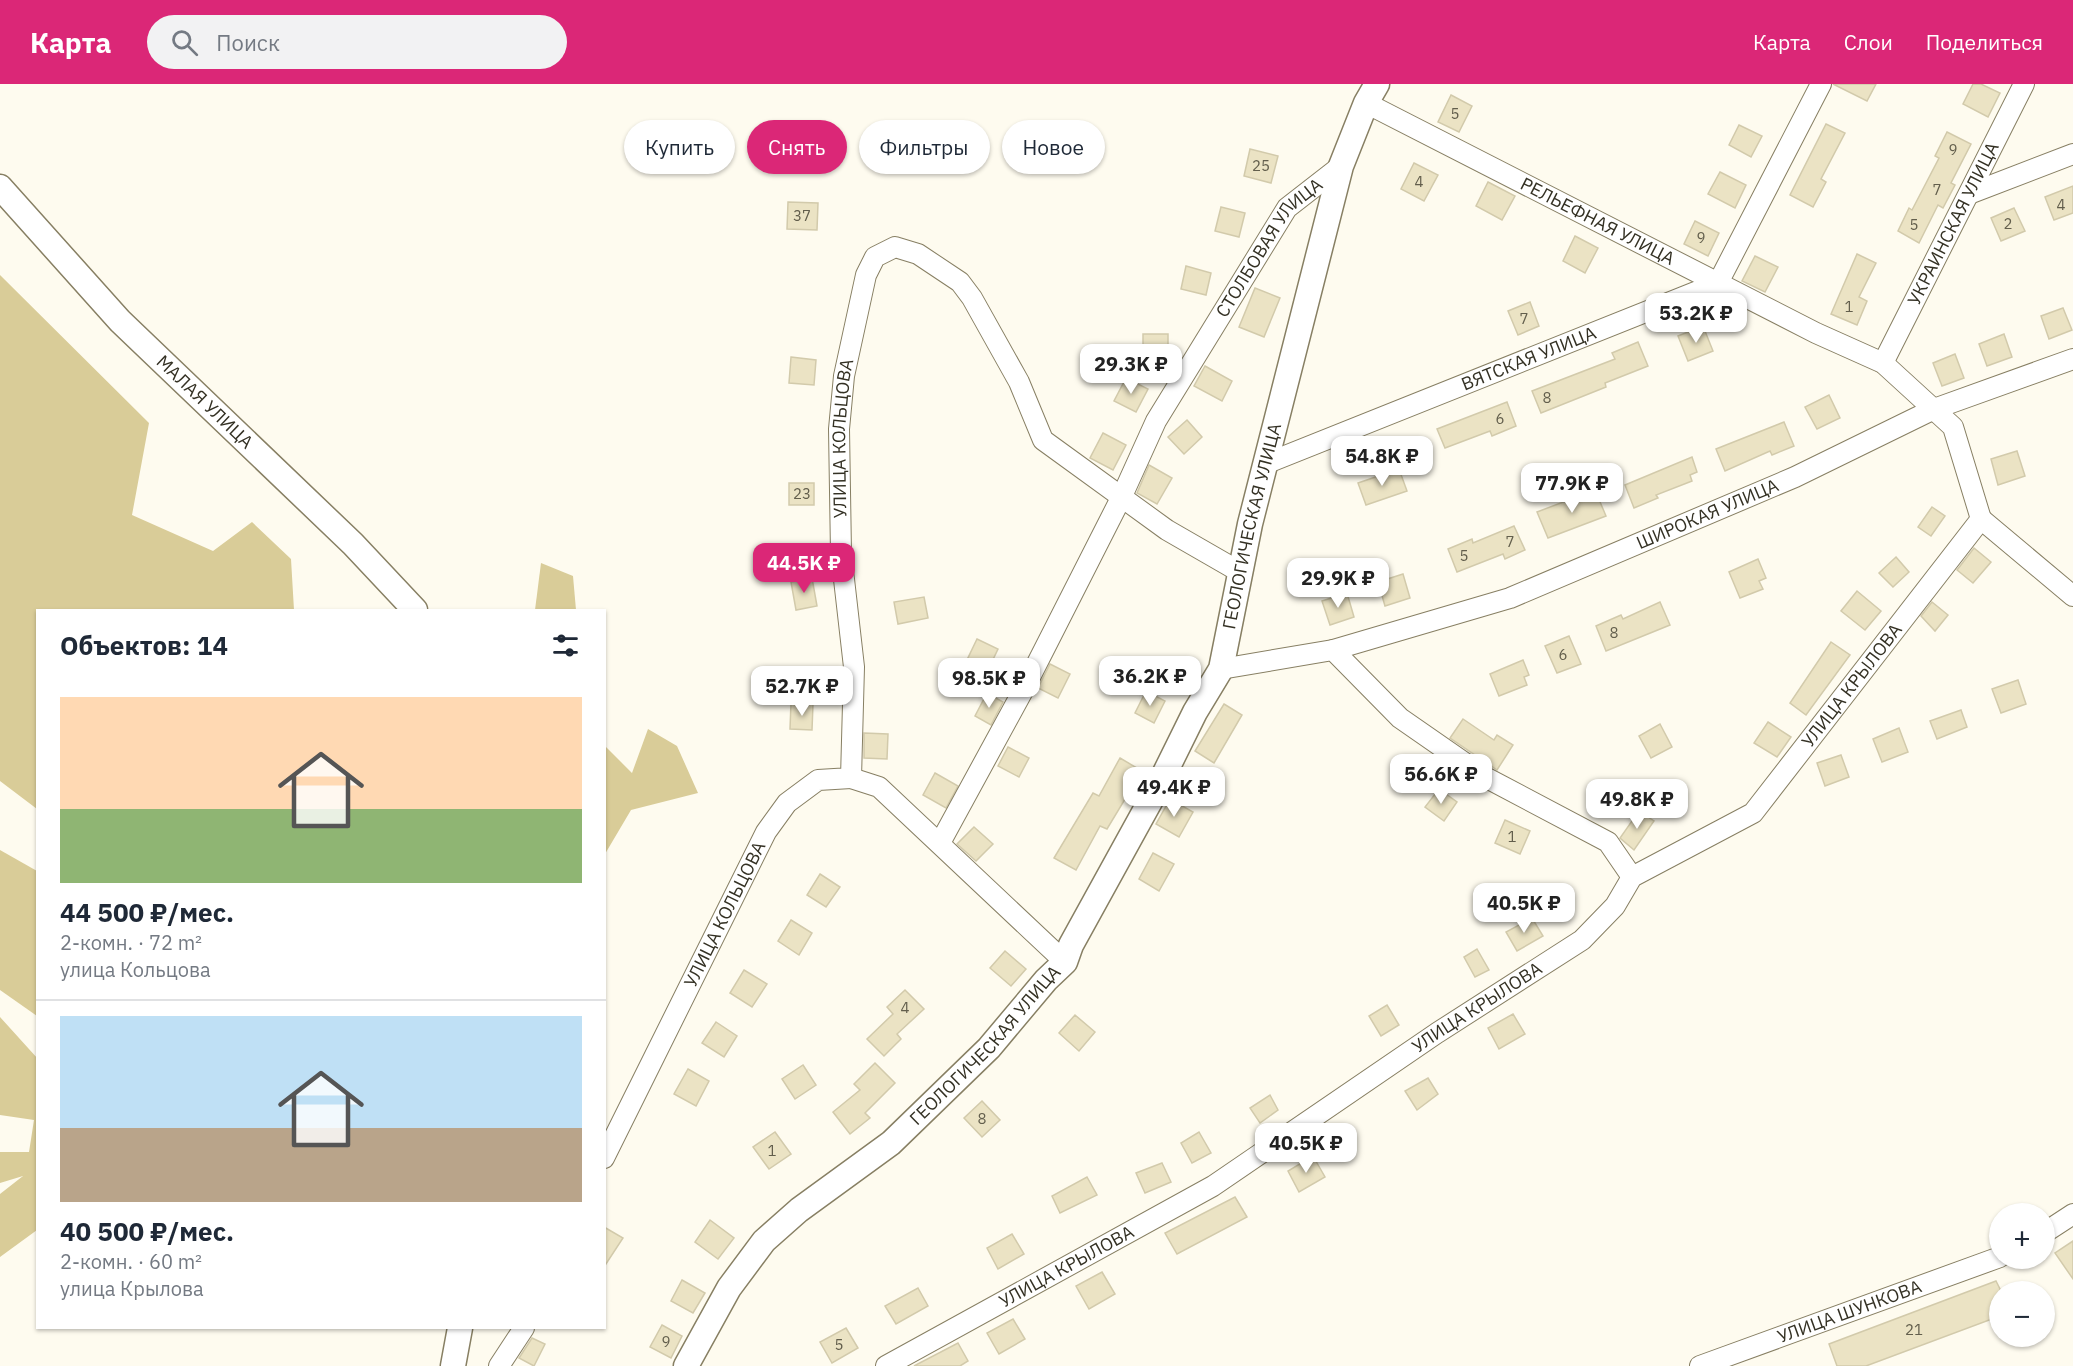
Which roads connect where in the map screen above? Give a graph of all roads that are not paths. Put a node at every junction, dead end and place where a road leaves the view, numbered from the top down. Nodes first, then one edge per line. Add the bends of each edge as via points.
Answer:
1 (1821, 84) edge
2 (2024, 84) edge
3 (1371, 94) edge
4 (2073, 154) edge
5 (1341, 166) junction
6 (0, 188) edge
7 (1969, 194) junction
8 (1718, 283) junction
9 (2073, 359) edge
10 (1884, 363) junction
11 (1934, 409) junction
12 (1265, 464) junction
13 (1122, 496) junction
14 (1981, 519) junction
15 (1240, 572) junction
16 (2073, 596) edge
17 (414, 609) edge
18 (1333, 650) junction
19 (1221, 669) junction
20 (851, 778) junction
21 (940, 843) junction
22 (1632, 877) junction
23 (1065, 962) junction
24 (606, 1154) edge
25 (2073, 1214) edge
26 (2055, 1226) edge
27 (1989, 1261) edge
28 (460, 1329) edge
29 (523, 1329) edge
30 (453, 1366) edge
31 (499, 1366) edge
32 (686, 1366) edge
33 (886, 1366) edge
34 (1700, 1366) edge

1 - 8 street
2 - 7 street, УКРАИНСКАЯ УЛИЦА
3 - 5 street, ГЕОЛОГИЧЕСКАЯ УЛИЦА
3 - 8 street, РЕЛЬЕФНАЯ УЛИЦА
4 - 7 street
5 - 12 street, ГЕОЛОГИЧЕСКАЯ УЛИЦА
5 - 13 street, СТОЛБОВАЯ УЛИЦА via 1287,208 1156,422
6 - 17 street, МАЛАЯ УЛИЦА via 120,321 353,544
7 - 10 street, УКРАИНСКАЯ УЛИЦА
8 - 10 street, РЕЛЬЕФНАЯ УЛИЦА
8 - 12 street, ВЯТСКАЯ УЛИЦА
9 - 11 street, ШИРОКАЯ УЛИЦА
10 - 11 street, РЕЛЬЕФНАЯ УЛИЦА
11 - 14 street, РЕЛЬЕФНАЯ УЛИЦА via 1953,427
11 - 18 street, ШИРОКАЯ УЛИЦА via 1794,477 1510,598
12 - 15 street, ГЕОЛОГИЧЕСКАЯ УЛИЦА
13 - 15 street via 1167,530
13 - 20 street, УЛИЦА КОЛЬЦОВА via 1043,440 1019,382 960,282 918,254 895,247 875,257 866,275 844,376 839,429 841,554 854,667
13 - 21 street, СТОЛБОВАЯ УЛИЦА
14 - 16 street
14 - 22 street, УЛИЦА КРЫЛОВА via 1753,813
15 - 19 street, ГЕОЛОГИЧЕСКАЯ УЛИЦА
18 - 19 street, ШИРОКАЯ УЛИЦА
18 - 22 street via 1400,718 1485,777 1608,842
19 - 23 street, ГЕОЛОГИЧЕСКАЯ УЛИЦА
20 - 21 street via 879,787
20 - 24 street, УЛИЦА КОЛЬЦОВА via 818,780 787,803 766,832
21 - 23 street
22 - 33 street, УЛИЦА КРЫЛОВА via 1615,906 1582,940 1437,1033 1213,1186
23 - 32 street, ГЕОЛОГИЧЕСКАЯ УЛИЦА via 989,1048 891,1143 799,1210 764,1241 729,1288
25 - 26 street
27 - 34 street, УЛИЦА ШУНКОВА
28 - 30 street
29 - 31 street

